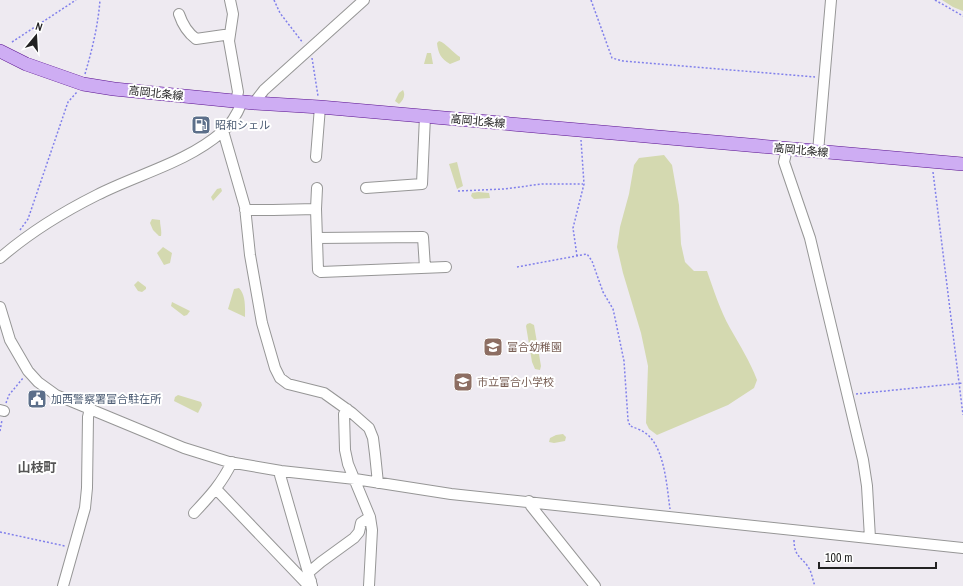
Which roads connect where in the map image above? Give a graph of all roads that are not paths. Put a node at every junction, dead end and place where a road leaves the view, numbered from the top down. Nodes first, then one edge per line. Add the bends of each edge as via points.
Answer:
1 (230, 0) edge
2 (364, 0) edge
3 (831, 0) edge
4 (179, 14) dead end
5 (229, 36) junction
6 (0, 51) edge
7 (244, 102) junction
8 (320, 107) junction
9 (425, 116) junction
10 (223, 131) junction
11 (787, 149) junction
12 (818, 152) junction
13 (316, 157) dead end
14 (963, 164) edge
15 (317, 188) dead end
16 (366, 188) dead end
17 (316, 209) junction
18 (245, 210) junction
19 (317, 238) junction
20 (0, 258) edge
21 (446, 267) dead end
22 (424, 268) junction
23 (0, 307) edge
24 (90, 409) junction
25 (347, 409) junction
26 (232, 462) junction
27 (280, 471) junction
28 (353, 479) junction
29 (378, 483) junction
30 (216, 489) junction
31 (529, 501) junction
32 (194, 512) dead end
33 (370, 517) junction
34 (870, 538) junction
35 (963, 548) edge
36 (311, 580) edge
37 (63, 586) edge
38 (369, 586) edge
39 (595, 586) edge

1 - 5 street via 232,14
2 - 7 street via 264,90
3 - 12 street
4 - 5 street via 184,25 196,39
5 - 7 street via 238,92
6 - 7 main road, 高岡北条線 via 26,64 83,84
7 - 8 main road, 高岡北条線
7 - 10 street
8 - 9 main road, 高岡北条線
8 - 13 street
9 - 11 main road, 高岡北条線
9 - 16 street via 422,184
10 - 18 street
10 - 20 street via 197,150 68,210
11 - 12 main road, 高岡北条線
11 - 34 street via 784,162 810,238 863,460
12 - 14 main road, 高岡北条線
15 - 17 street
17 - 18 street
17 - 19 street
18 - 25 street via 262,323 269,352 280,378 288,384 324,393
19 - 22 street via 423,237
19 - 22 street via 318,270 321,272
21 - 22 street
23 - 24 street via 10,340 28,371 56,395
24 - 26 street via 184,448
24 - 37 street via 85,508
25 - 28 street via 344,414 345,450
25 - 29 street via 369,428
26 - 27 street
26 - 30 street
27 - 28 street
27 - 36 street
28 - 29 street
28 - 33 street
29 - 31 street via 451,494
30 - 32 street
30 - 36 street via 306,583
31 - 34 street
31 - 39 street
33 - 36 street via 360,523 359,532 354,538 320,562
33 - 38 street via 372,530
34 - 35 street

